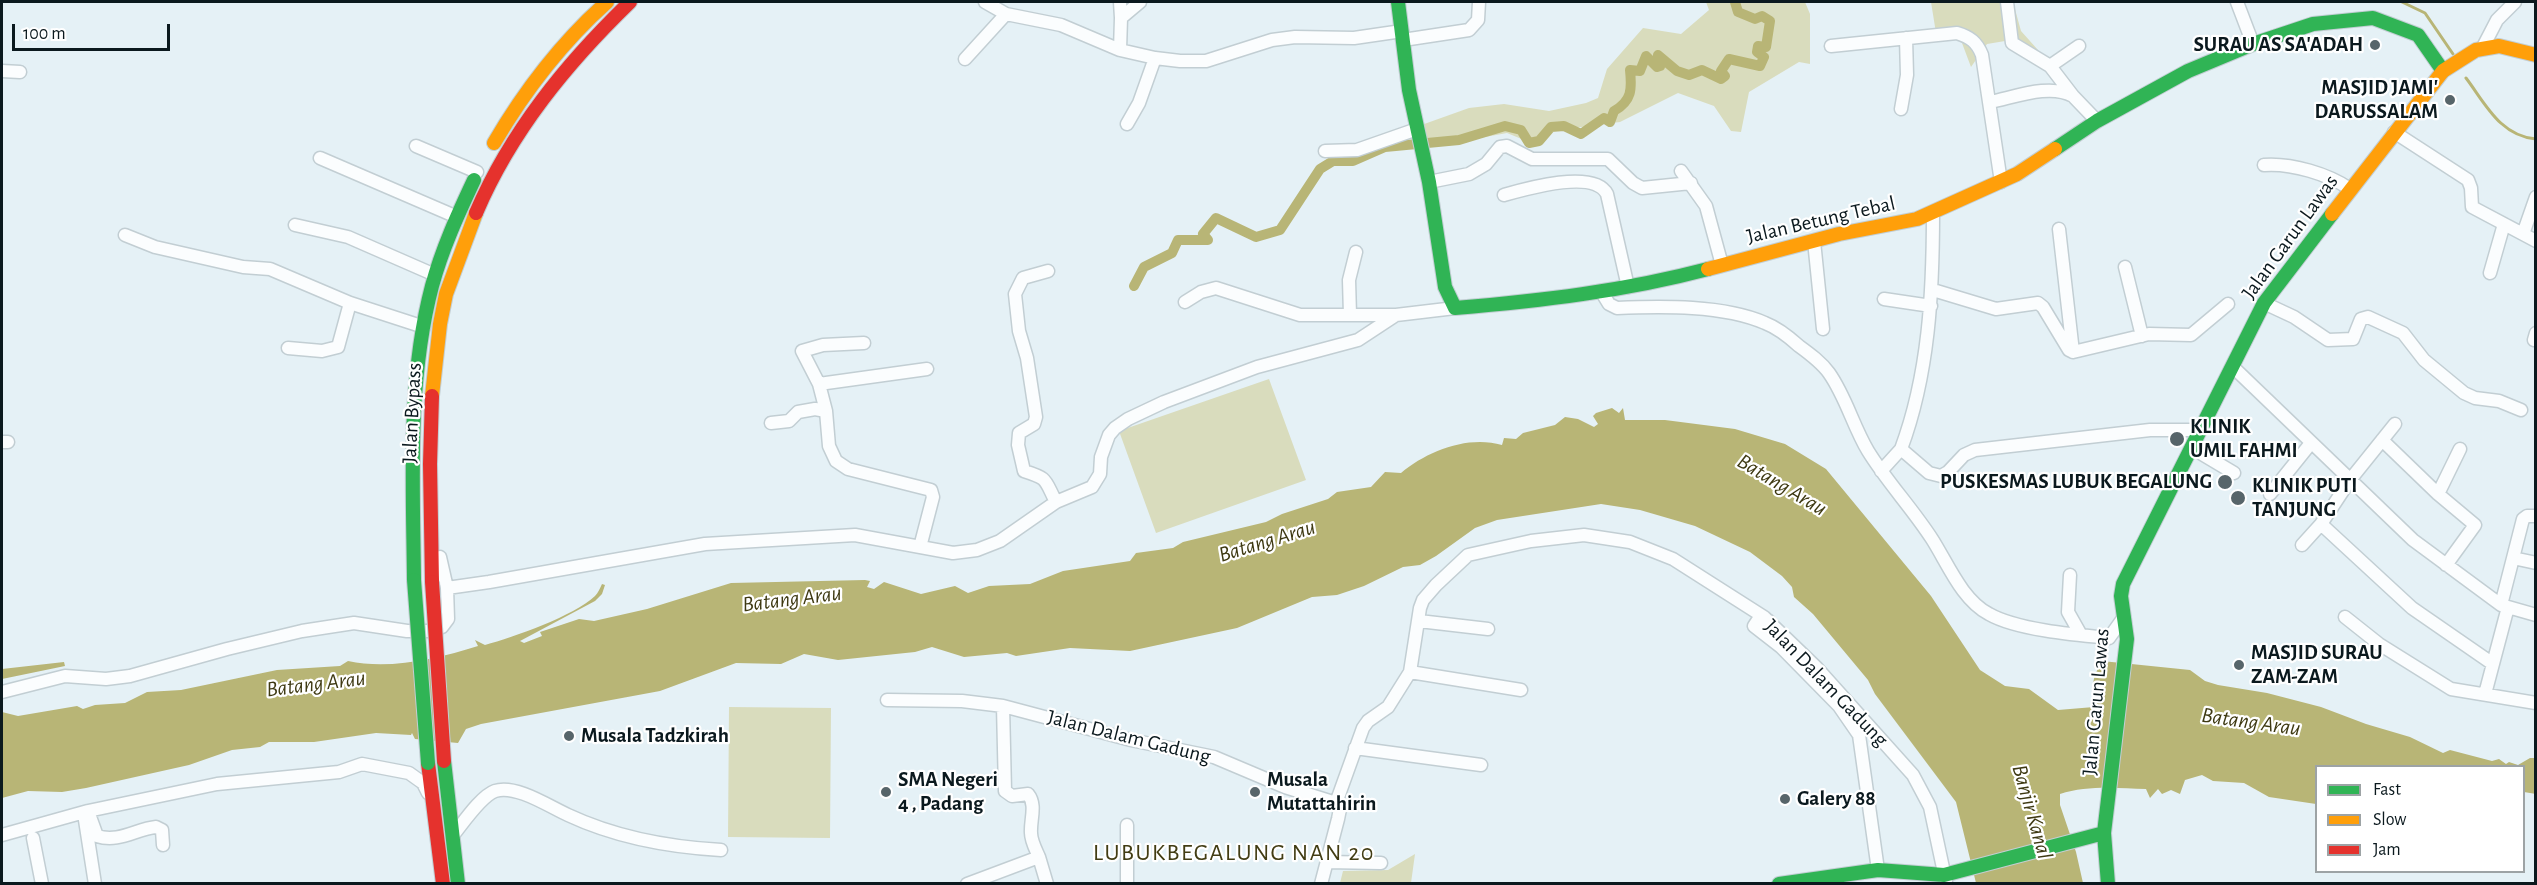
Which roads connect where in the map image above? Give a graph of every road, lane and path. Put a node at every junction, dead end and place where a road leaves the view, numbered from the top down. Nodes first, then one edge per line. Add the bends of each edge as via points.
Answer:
1 (607, 2) edge
2 (630, 2) edge
3 (986, 2) edge
4 (1120, 2) edge
5 (1140, 2) edge
6 (1398, 2) edge
7 (1479, 2) edge
8 (2007, 2) edge
9 (2240, 2) edge
10 (2516, 2) edge
11 (1006, 14) junction
12 (1122, 18) junction
13 (1402, 36) junction
14 (1906, 38) junction
15 (2253, 44) junction
16 (2079, 45) dead end
17 (1831, 46) dead end
18 (2483, 47) junction
19 (1120, 50) junction
20 (2535, 55) edge
21 (1155, 58) junction
22 (965, 59) dead end
23 (2050, 66) junction
24 (2, 71) edge
25 (20, 72) dead end
26 (2443, 72) junction
27 (541, 74) junction
28 (552, 84) junction
29 (2073, 96) junction
30 (1990, 102) junction
31 (1901, 109) dead end
32 (2097, 121) junction
33 (1127, 124) dead end
34 (2394, 132) junction
35 (1418, 137) junction
36 (416, 146) dead end
37 (1325, 152) dead end
38 (320, 158) dead end
39 (483, 162) junction
40 (2264, 165) dead end
41 (1681, 171) dead end
42 (1429, 182) junction
43 (1691, 183) junction
44 (2001, 183) junction
45 (2350, 189) junction
46 (1504, 195) dead end
47 (2535, 197) edge
48 (1933, 213) junction
49 (457, 217) junction
50 (2505, 224) junction
51 (295, 225) dead end
52 (2059, 229) dead end
53 (2523, 234) junction
54 (125, 235) dead end
55 (1814, 241) junction
56 (2535, 241) edge
57 (1356, 252) dead end
58 (1722, 265) junction
59 (2126, 267) dead end
60 (1048, 271) dead end
61 (2490, 273) dead end
62 (435, 275) junction
63 (1628, 287) junction
64 (1933, 290) junction
65 (1601, 291) junction
66 (429, 298) junction
67 (1884, 299) dead end
68 (444, 302) junction
69 (1185, 302) dead end
70 (350, 303) junction
71 (2264, 303) junction
72 (2228, 304) dead end
73 (1931, 306) junction
74 (1455, 308) junction
75 (1350, 315) junction
76 (1396, 315) junction
77 (424, 327) junction
78 (1823, 329) dead end
79 (2142, 336) junction
80 (864, 343) dead end
81 (288, 348) dead end
82 (2073, 352) junction
83 (2233, 367) junction
84 (927, 369) dead end
85 (819, 384) junction
86 (2521, 410) dead end
87 (826, 411) junction
88 (771, 423) dead end
89 (2395, 424) dead end
90 (2201, 430) junction
91 (2382, 440) junction
92 (2311, 443) junction
93 (2192, 448) junction
94 (1902, 449) junction
95 (2460, 449) dead end
96 (1881, 471) junction
97 (2234, 473) dead end
98 (2350, 480) junction
99 (2270, 494) dead end
100 (2438, 494) junction
101 (1056, 502) junction
102 (2535, 516) edge
103 (430, 522) junction
104 (2321, 524) junction
105 (2302, 544) dead end
106 (920, 547) junction
107 (2513, 558) junction
108 (2535, 563) edge
109 (2446, 566) junction
110 (2070, 575) dead end
111 (447, 588) junction
112 (2505, 606) junction
113 (2535, 615) edge
114 (2345, 616) dead end
115 (2124, 617) junction
116 (1419, 621) junction
117 (1769, 621) junction
118 (1488, 629) dead end
119 (2081, 635) junction
120 (2493, 664) junction
121 (1410, 672) junction
122 (1521, 690) dead end
123 (2, 692) edge
124 (2485, 694) junction
125 (2535, 699) edge
126 (887, 700) dead end
127 (1003, 706) junction
128 (1355, 748) junction
129 (1481, 765) dead end
130 (431, 799) junction
131 (1336, 803) junction
132 (86, 812) junction
133 (1127, 825) dead end
134 (2104, 833) junction
135 (453, 834) junction
136 (2, 835) edge
137 (33, 838) dead end
138 (163, 845) dead end
139 (721, 850) dead end
140 (1039, 857) junction
141 (1327, 862) junction
142 (1381, 863) dead end
143 (1878, 870) junction
144 (1945, 879) edge
145 (42, 884) edge
146 (95, 884) edge
147 (443, 884) edge
148 (458, 884) edge
149 (967, 884) edge
150 (1047, 884) edge
151 (1127, 884) edge
152 (1321, 884) edge
153 (1779, 884) edge
154 (2108, 884) edge

1 - 27 main road, Jalan Bypass
2 - 28 main road, Jalan Bypass via 600,29
3 - 11 street
4 - 12 street
5 - 12 street
6 - 13 main road
7 - 13 street via 1478,20 1469,30
8 - 23 street via 2012,43
9 - 15 street
10 - 18 street via 2497,20
11 - 19 street via 1061,25
11 - 22 street
12 - 19 street
13 - 21 street via 1295,37 1272,40 1206,61
13 - 35 main road
14 - 17 street
14 - 30 street via 1957,33 1971,39 1982,55
14 - 31 street via 1907,75
15 - 26 main road, Jalan Betung Tebal via 2313,24 2373,18 2418,35
15 - 32 main road, Jalan Betung Tebal via 2188,70
16 - 23 street
18 - 20 main road
18 - 26 main road, Jalan Garun Lawas
19 - 21 street
21 - 33 street
23 - 29 street
24 - 25 street
26 - 34 main road, Jalan Garun Lawas
27 - 28 main road
27 - 39 main road, Jalan Bypass via 509,116
28 - 68 main road, Jalan Bypass via 516,134 494,174
29 - 30 street via 2051,90
29 - 32 street
30 - 44 street
32 - 44 main road, Jalan Betung Tebal
34 - 45 main road, Jalan Garun Lawas
34 - 50 street via 2466,177 2471,184 2472,207
35 - 37 street via 1357,150
35 - 42 main road
36 - 39 street
38 - 49 street
39 - 49 main road, Jalan Bypass
40 - 45 street via 2287,166 2327,177
41 - 43 street
42 - 43 street via 1469,174 1486,164 1500,147 1507,146 1532,159 1608,159 1642,188
42 - 74 main road via 1445,287
43 - 58 street via 1708,211
44 - 48 main road, Jalan Betung Tebal
45 - 71 main road, Jalan Garun Lawas
46 - 63 street via 1537,185 1586,182 1603,189
47 - 53 street
48 - 55 main road, Jalan Betung Tebal
48 - 64 street
49 - 62 main road, Jalan Bypass
50 - 53 street
50 - 61 street
51 - 62 street via 348,237
52 - 82 street
53 - 56 street
54 - 70 street via 155,247 243,267 270,269
55 - 58 main road, Jalan Betung Tebal
55 - 78 street
57 - 75 street via 1349,280
58 - 63 main road, Jalan Betung Tebal
59 - 79 street
60 - 101 street via 1023,278 1015,294 1036,417 1034,424 1019,433 1018,445 1024,471 1043,477
62 - 66 main road, Jalan Bypass
63 - 65 main road, Jalan Betung Tebal
64 - 73 street
64 - 82 street via 1996,309 2038,303
65 - 74 main road, Jalan Betung Tebal
65 - 96 street via 1609,304 1617,308 1691,308 1750,318 1777,329 1830,374
66 - 68 main road
66 - 77 main road, Jalan Bypass
67 - 73 street
68 - 103 main road, Jalan Bypass via 430,396
69 - 75 street via 1216,288 1300,315
70 - 77 street
70 - 81 street via 338,347 322,351
71 - 83 main road, Jalan Garun Lawas
71 - 86 street via 2290,314 2331,341 2353,339 2361,319 2368,317 2403,333 2424,360 2464,393
72 - 79 street via 2191,335
73 - 94 street via 1918,392
74 - 76 street
75 - 76 street
76 - 101 street via 1358,340 1257,367 1128,419 1110,435 1101,457 1100,474 1092,487
77 - 130 main road, Jalan Bypass, bridge via 414,394 414,580
79 - 82 street
80 - 85 street via 823,345 802,351
83 - 90 main road, Jalan Garun Lawas
83 - 92 street
84 - 85 street
85 - 87 street
87 - 88 street via 798,411 789,421
87 - 106 street via 829,446 836,461 848,469 931,490 933,497
89 - 91 street
90 - 93 main road, Jalan Garun Lawas
90 - 94 street via 2150,430 1975,450 1941,476 1929,473
91 - 98 street
91 - 100 street
92 - 98 street
92 - 99 street
93 - 97 street
93 - 115 main road, Jalan Garun Lawas via 2123,584
94 - 96 street
95 - 100 street
96 - 119 street via 1906,500 1961,585 1982,609 2015,623
98 - 104 street
98 - 109 street
100 - 109 street via 2475,525
101 - 106 street via 1000,542 977,550 953,553
102 - 107 street via 2524,518
103 - 111 street
103 - 135 main road, Jalan Bypass, bridge via 444,761
104 - 105 street
104 - 120 street via 2412,608
106 - 111 street via 855,535 705,544
107 - 108 street
107 - 112 street
109 - 112 street
110 - 119 street via 2068,612
111 - 123 street via 448,619 442,627 427,631 354,623 302,631 130,676 65,676
112 - 113 street
112 - 120 street
114 - 124 street via 2431,678 2455,690
115 - 119 street via 2109,638
115 - 134 main road, Jalan Garun Lawas via 2127,639
116 - 117 street, Jalan Dalam Gadung via 1423,600 1468,555 1531,541 1584,535 1630,542 1673,559
116 - 118 street
116 - 121 street, Jalan Dalam Gadung
117 - 143 street via 1758,620 1754,626 1839,706 1859,735
117 - 144 street, Jalan Dalam Gadung via 1913,775 1930,807
120 - 124 street
121 - 122 street
121 - 128 street, Jalan Dalam Gadung via 1388,707 1368,721
124 - 125 street
126 - 127 street, Jalan Dalam Gadung
127 - 131 street, Jalan Dalam Gadung via 1214,757 1285,787
127 - 140 street via 1005,791 1031,797 1030,835
128 - 129 street
128 - 131 street, Jalan Dalam Gadung
130 - 132 street via 423,783 409,773 362,764 339,772 217,784
130 - 147 main road, Jalan Bypass
131 - 141 street, Jalan Dalam Gadung via 1340,809
132 - 136 street
132 - 138 street via 97,836 107,839 134,835 156,827 162,830
132 - 146 street
133 - 151 street
134 - 144 main road via 1960,870
134 - 154 main road, Jalan Garun Lawas
135 - 139 street via 492,792 505,790 534,798 604,831
135 - 148 main road, Jalan Bypass
137 - 145 street
140 - 149 street
140 - 150 street
141 - 142 street
141 - 152 street, Jalan Dalam Gadung
143 - 144 main road
143 - 153 main road

